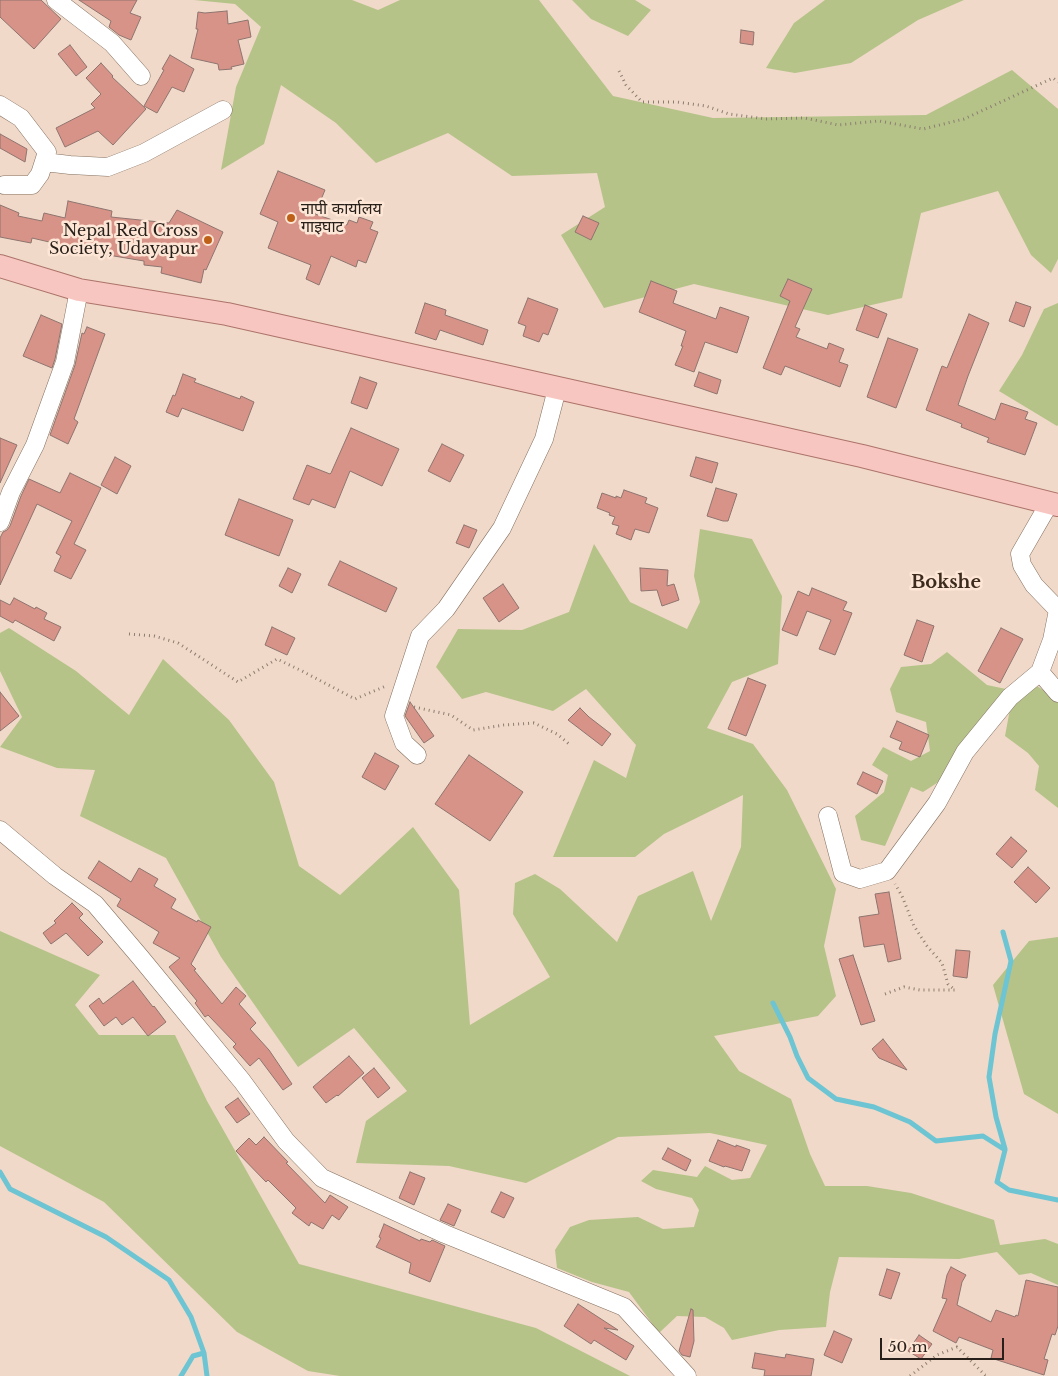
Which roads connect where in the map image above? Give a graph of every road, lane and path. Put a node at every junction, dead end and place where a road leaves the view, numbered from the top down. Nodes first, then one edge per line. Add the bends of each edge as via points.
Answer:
1 (56, 0) edge
2 (619, 70) dead end
3 (141, 76) dead end
4 (1058, 82) edge
5 (0, 105) edge
6 (223, 110) dead end
7 (44, 162) junction
8 (4, 184) dead end
9 (0, 266) edge
10 (79, 290) junction
11 (558, 389) junction
12 (1054, 504) edge
13 (0, 522) edge
14 (129, 634) dead end
15 (1040, 672) junction
16 (407, 676) junction
17 (1058, 692) edge
18 (398, 703) junction
19 (569, 744) dead end
20 (417, 754) dead end
21 (828, 816) dead end
22 (0, 830) edge
23 (887, 871) junction
24 (884, 994) dead end
25 (687, 1376) edge
26 (910, 1376) edge
27 (989, 1376) edge

1 - 3 street via 112,43
2 - 4 path via 626,85 642,102 677,102 766,118 805,118 838,124 879,121 923,129 964,118 1053,78
5 - 7 street via 21,118 47,152
6 - 7 street via 144,152 108,166
7 - 8 street via 32,185
9 - 10 main road
10 - 11 main road via 227,314
10 - 13 street via 65,362 35,445
11 - 12 main road via 862,456
11 - 16 street via 544,439 502,528 446,609 420,636
12 - 15 street via 1020,554 1034,585 1058,610 1052,640
14 - 16 path via 154,636 178,643 238,682 277,659 355,699
15 - 17 street
15 - 23 street via 1010,697 965,752 937,803
16 - 18 street
18 - 19 path via 451,715 473,730 534,724 557,734
18 - 20 street via 394,716 404,743
21 - 23 street via 843,873 860,879
22 - 25 street via 95,904 242,1081 286,1141 322,1178 445,1234 624,1307
23 - 24 path via 914,926 942,963 948,984 955,990 904,987
26 - 27 path via 937,1355 957,1347

